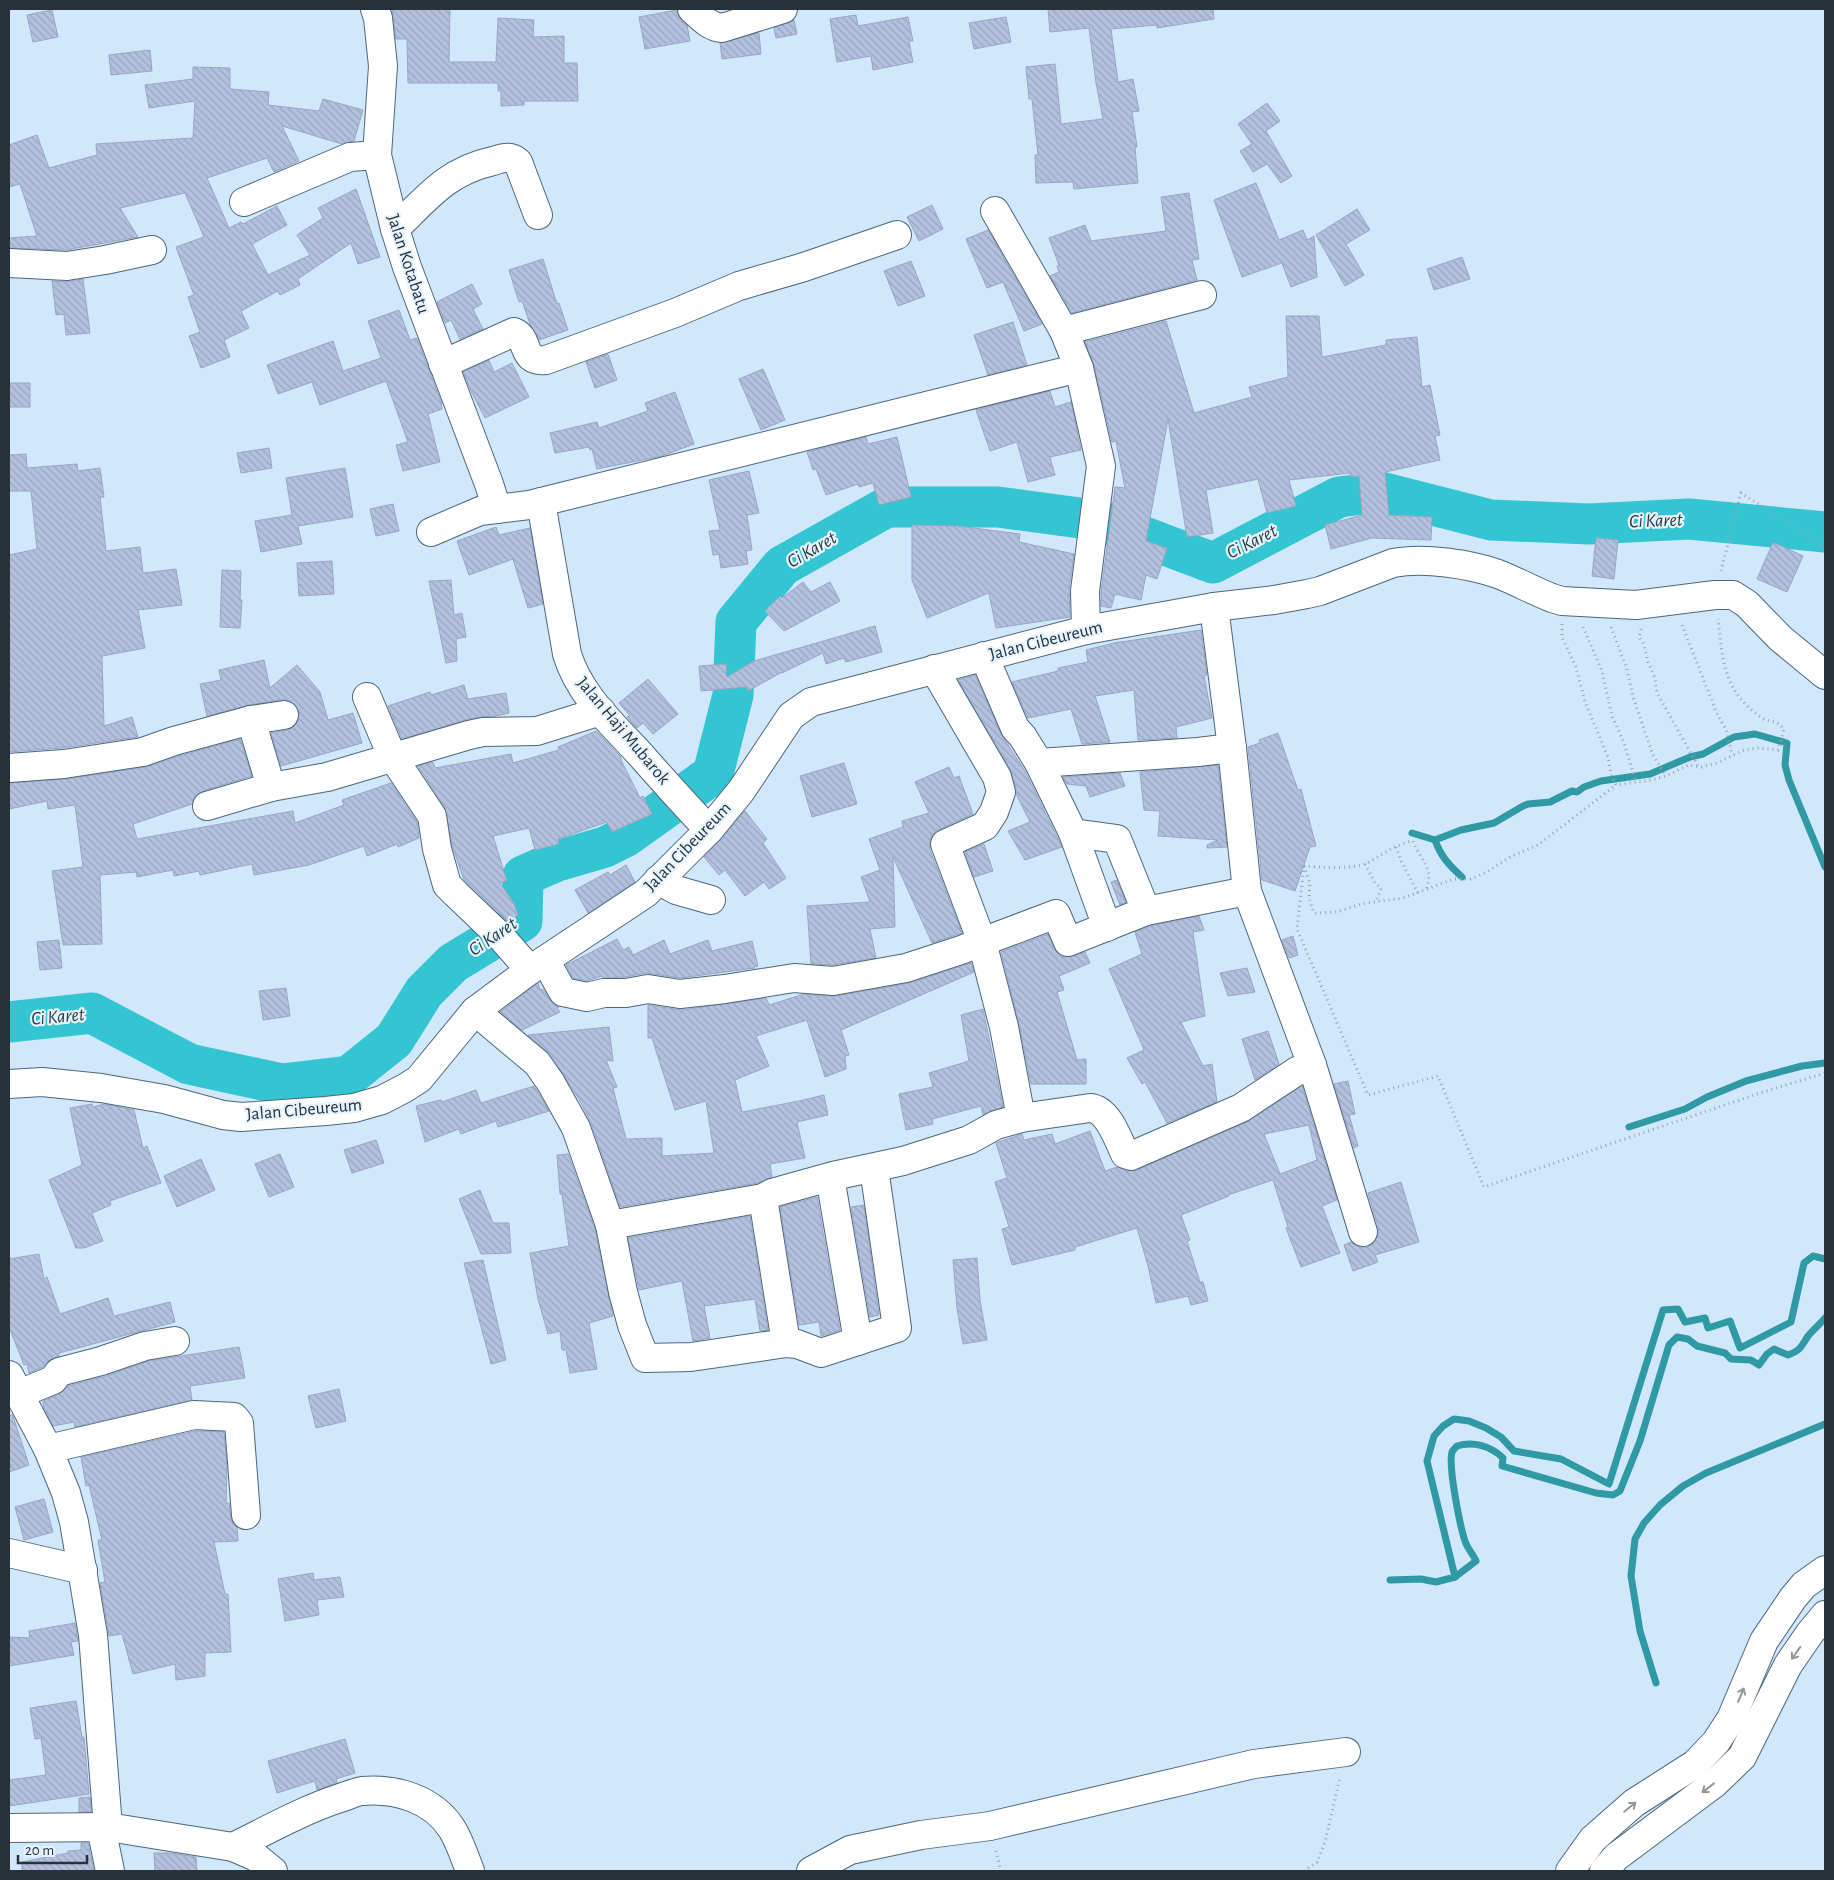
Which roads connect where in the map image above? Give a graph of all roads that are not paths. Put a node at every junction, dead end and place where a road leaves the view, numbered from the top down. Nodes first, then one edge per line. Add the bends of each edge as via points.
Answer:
1 (375, 9) edge
2 (692, 9) edge
3 (783, 9) edge
4 (377, 155) junction
5 (244, 202) dead end
6 (995, 211) dead end
7 (538, 215) dead end
8 (395, 229) junction
9 (897, 235) dead end
10 (152, 250) dead end
11 (9, 263) edge
12 (1202, 296) dead end
13 (1064, 331) junction
14 (443, 364) junction
15 (1079, 368) junction
16 (541, 502) junction
17 (497, 510) junction
18 (430, 532) dead end
19 (1214, 607) junction
20 (1086, 630) junction
21 (984, 656) junction
22 (934, 670) junction
23 (1825, 675) edge
24 (366, 697) dead end
25 (601, 711) junction
26 (284, 714) dead end
27 (251, 720) junction
28 (1232, 748) junction
29 (392, 756) junction
30 (1039, 763) junction
31 (9, 768) edge
32 (271, 787) junction
33 (207, 806) dead end
34 (710, 830) junction
35 (1073, 833) junction
36 (658, 880) junction
37 (1247, 891) junction
38 (710, 900) dead end
39 (1146, 912) junction
40 (1107, 927) junction
41 (982, 942) junction
42 (538, 965) junction
43 (475, 1011) junction
44 (1312, 1065) junction
45 (9, 1084) edge
46 (1021, 1118) junction
47 (874, 1168) junction
48 (830, 1177) junction
49 (763, 1198) junction
50 (610, 1225) junction
51 (1363, 1232) dead end
52 (175, 1341) dead end
53 (858, 1341) junction
54 (786, 1343) junction
55 (15, 1396) edge
56 (48, 1450) junction
57 (246, 1515) dead end
58 (9, 1554) edge
59 (83, 1570) junction
60 (1825, 1570) edge
61 (1825, 1615) edge
62 (1346, 1752) road end
63 (105, 1827) junction
64 (9, 1828) edge
65 (233, 1848) junction
66 (110, 1871) edge
67 (273, 1871) edge
68 (470, 1871) edge
69 (811, 1871) edge
70 (1570, 1871) edge
71 (1604, 1871) edge

1 - 4 street, Jalan Kotabatu via 382,66
2 - 3 street via 716,28
4 - 5 street via 350,157
4 - 8 street, Jalan Kotabatu
6 - 13 street
7 - 8 street via 518,162 506,157 450,177
8 - 14 street, Jalan Kotabatu
9 - 14 street via 804,268 739,286 546,360 530,356 520,335 514,332
10 - 11 street via 67,266
12 - 13 street
13 - 15 street
14 - 17 street, Jalan Kotabatu
15 - 16 street
15 - 20 street via 1101,466 1085,592
16 - 17 street
16 - 25 street, Jalan Haji Mubarok via 567,654 579,683
17 - 18 street via 480,511
19 - 20 street, Jalan Cibeureum
19 - 23 street, Jalan Cibeureum via 1307,594 1405,561 1470,568 1499,575 1552,598 1583,603 1636,606 1730,594 1805,654
19 - 28 street
20 - 21 street, Jalan Cibeureum
21 - 22 street, Jalan Cibeureum
21 - 30 street via 1015,728
22 - 34 street, Jalan Cibeureum via 811,702 796,711
22 - 41 street via 997,776 1001,792 986,826 945,844
24 - 29 street
25 - 29 street via 537,731 483,732
25 - 34 street, Jalan Haji Mubarok
26 - 27 street
27 - 31 street via 143,752 64,764
27 - 32 street
28 - 30 street
28 - 37 street
29 - 32 street via 327,777
29 - 42 street via 432,816 437,849 448,884 501,937
30 - 35 street
32 - 33 street
34 - 36 street, Jalan Cibeureum
35 - 39 street via 1117,839
35 - 40 street
36 - 38 street via 676,890
36 - 42 street, Jalan Cibeureum via 646,893
37 - 39 street
37 - 44 street
39 - 40 street
40 - 41 street via 1068,942 1056,914
41 - 42 street via 897,970 832,981 794,978 680,994 648,989 587,997 563,992
41 - 46 street via 1004,1027
42 - 43 street, Jalan Cibeureum
43 - 45 street, Jalan Cibeureum via 419,1079 382,1100 354,1108 240,1117 101,1088 42,1082
43 - 50 street via 536,1063 550,1083 576,1128
44 - 46 street via 1241,1108 1132,1156 1125,1154 1107,1119 1095,1109
44 - 51 street
46 - 47 street via 996,1125 969,1140
47 - 48 street
47 - 53 street via 897,1328
48 - 49 street
48 - 53 street
49 - 50 street
49 - 54 street
50 - 54 street via 623,1292 645,1358 691,1358
52 - 55 street via 145,1346 59,1372 53,1380
53 - 54 street via 821,1353
55 - 56 street
56 - 57 street via 194,1416 234,1417 239,1423
56 - 59 street via 66,1494
58 - 59 street
59 - 63 street via 93,1635
70 -> 60 street via 1593,1839 1634,1803 1695,1764 1716,1742 1731,1719 1764,1641 1804,1585
61 -> 71 street via 1788,1665 1742,1757 1715,1783 1616,1857
62 - 69 street via 1254,1764 990,1826 922,1835 850,1850
63 - 64 street
63 - 65 street
63 - 66 street
65 - 67 street via 256,1857
65 - 68 street via 324,1803 361,1791 382,1792 410,1796 440,1814 452,1829

